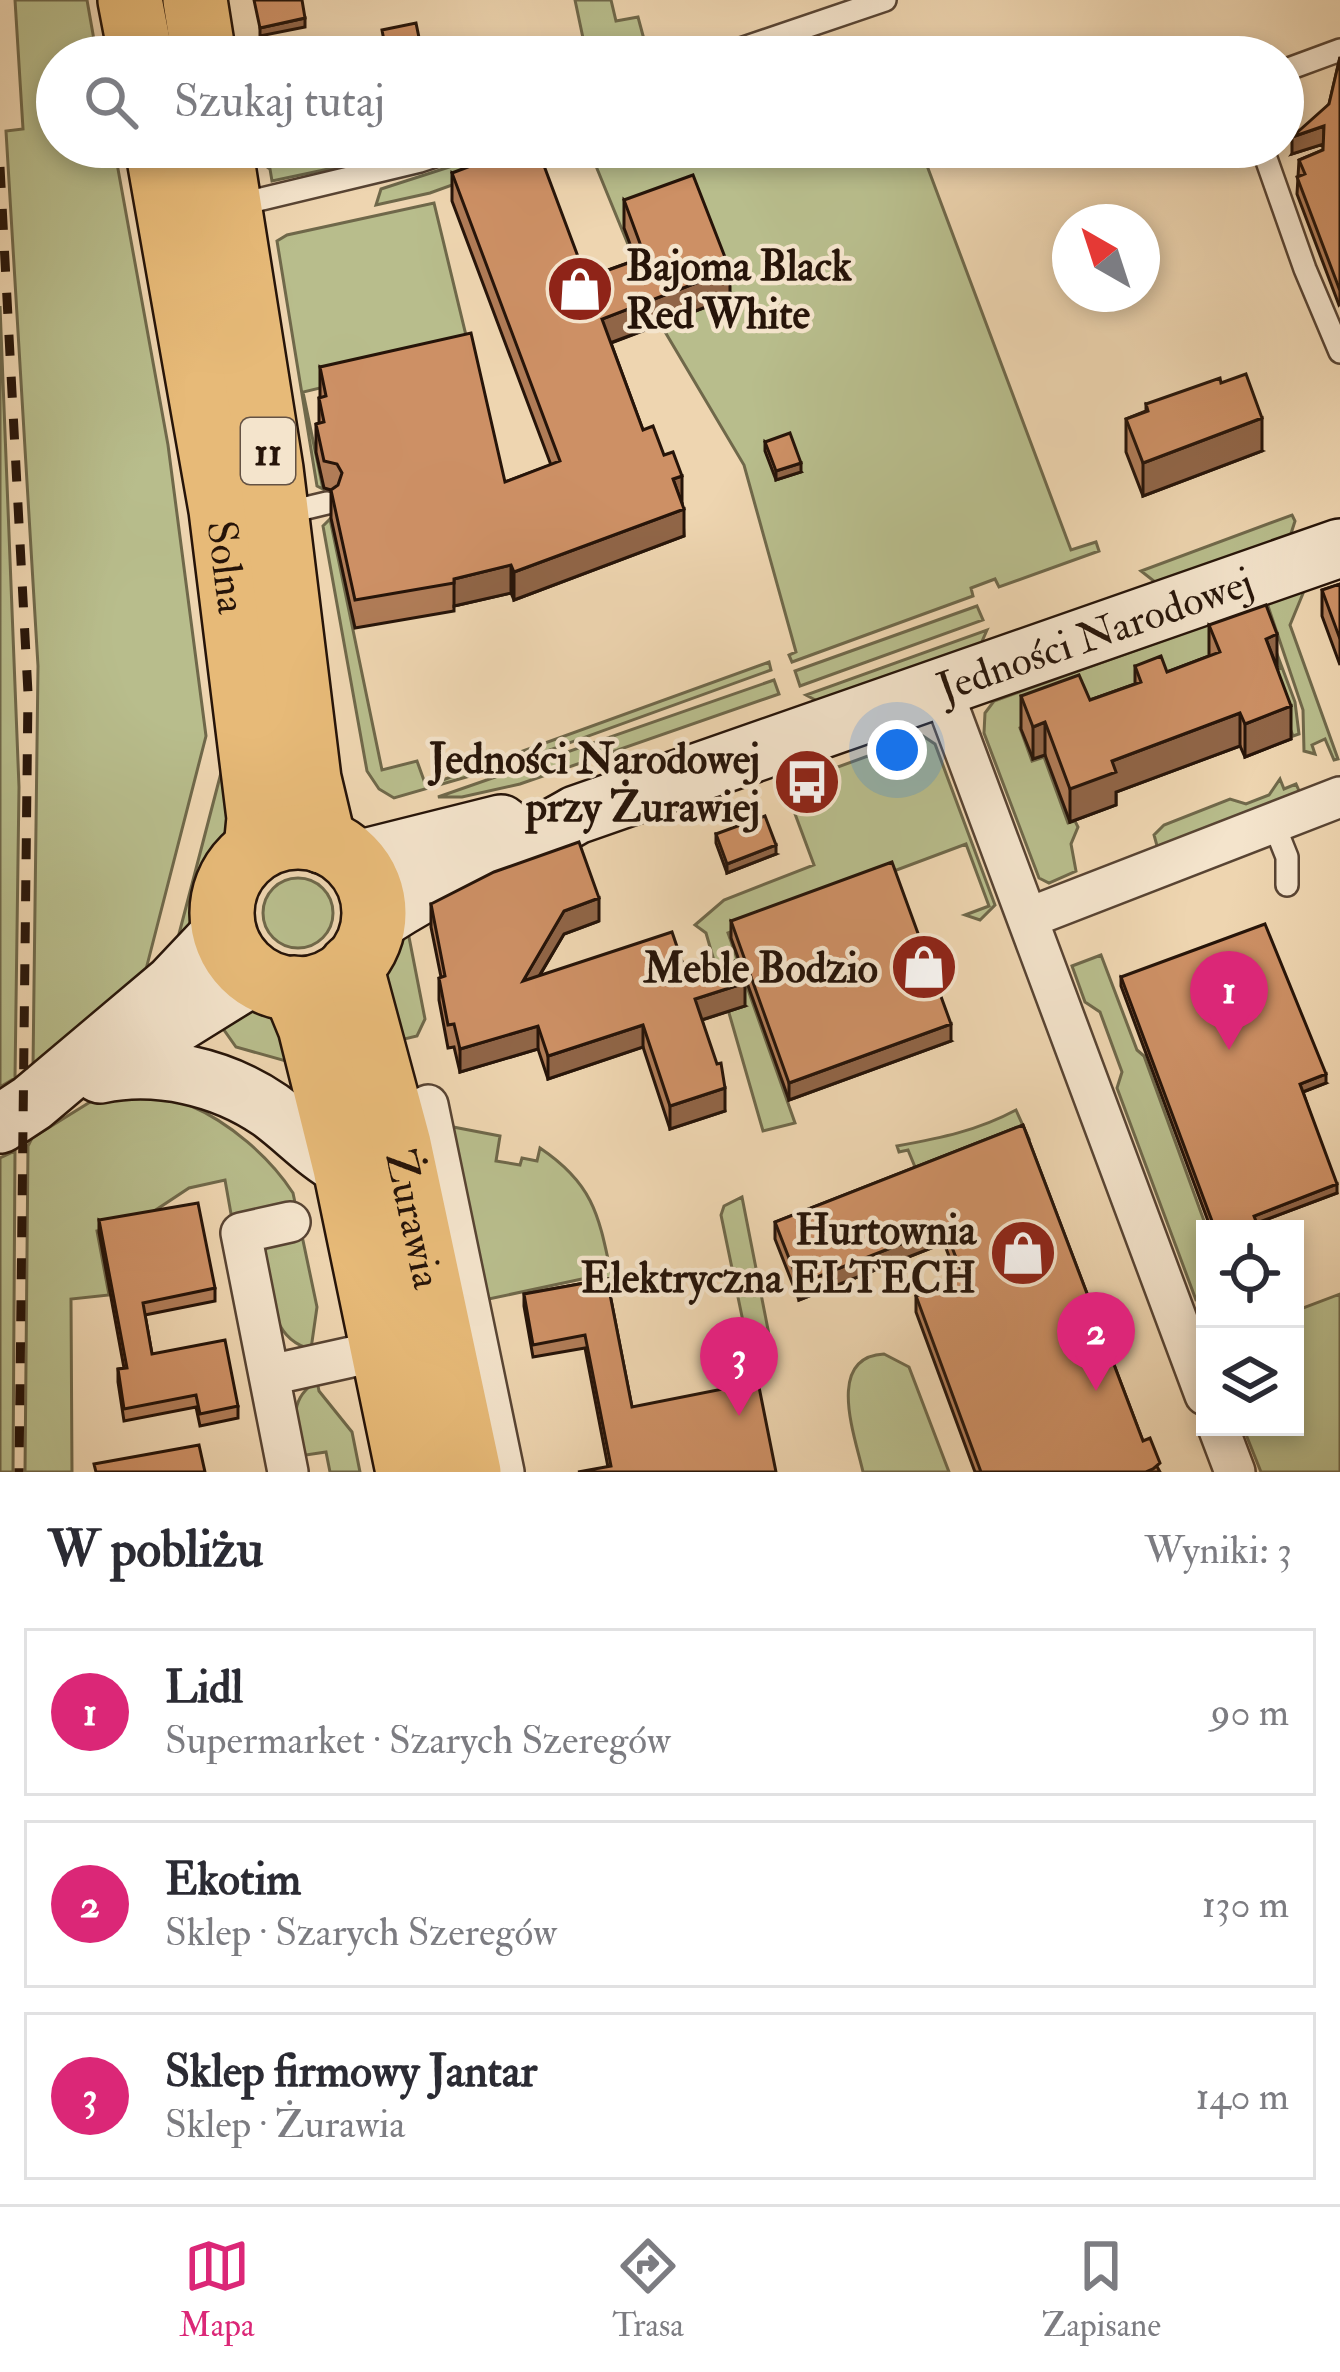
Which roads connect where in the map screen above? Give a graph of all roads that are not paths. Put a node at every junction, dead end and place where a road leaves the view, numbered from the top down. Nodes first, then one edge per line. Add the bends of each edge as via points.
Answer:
1 (130, 0) edge
2 (194, 0) edge
3 (885, 0) edge
4 (137, 36) edge
5 (200, 36) edge
6 (779, 36) edge
7 (1340, 50) edge
8 (1304, 63) edge
9 (163, 168) edge
10 (335, 168) edge
11 (1269, 168) edge
12 (225, 177) edge
13 (1340, 352) edge
14 (267, 528) junction
15 (1340, 548) edge
16 (941, 687) junction
17 (1340, 797) edge
18 (576, 814) junction
19 (1274, 822) junction
20 (256, 849) junction
21 (339, 851) junction
22 (1287, 884) dead end
23 (1028, 918) junction
24 (362, 945) junction
25 (258, 964) junction
26 (100, 1074) junction
27 (409, 1108) junction
28 (16, 1113) edge
29 (345, 1168) junction
30 (290, 1222) dead end
31 (383, 1350) junction
32 (1196, 1371) edge
33 (270, 1375) junction
34 (1221, 1436) edge
35 (289, 1472) edge
36 (408, 1472) edge
37 (469, 1472) edge
38 (504, 1472) edge
39 (1235, 1472) edge

1 - 4 main road
2 - 5 main road
3 - 6 lane
7 - 8 lane
9 - 14 main road, Solna / 11
10 - 12 lane
11 - 13 lane
12 - 14 main road, Solna / 11
14 - 20 main road, Solna / 11
14 - 21 main road, Solna / 11 via 309,779
15 - 16 street, Jedności Narodowej
16 - 18 street, Jedności Narodowej
16 - 23 street
17 - 19 street
18 - 21 street, Jedności Narodowej
18 - 24 street, Jedności Narodowej via 439,881
19 - 22 lane
19 - 23 street
20 - 21 main road via 290,838
20 - 25 main road via 236,868 223,902
21 - 24 main road, 11 via 370,890
23 - 32 street
24 - 25 main road via 329,982
24 - 27 main road, Żurawia / 11
25 - 26 street
25 - 28 street via 184,974
25 - 29 main road, Żurawia via 310,1027
26 - 28 street
26 - 29 street via 176,1073 236,1091
27 - 37 main road, Żurawia / 11
27 - 38 street
29 - 31 main road, Żurawia
30 - 33 street via 241,1233
31 - 33 street
31 - 36 main road, Żurawia
33 - 35 street
34 - 39 street

